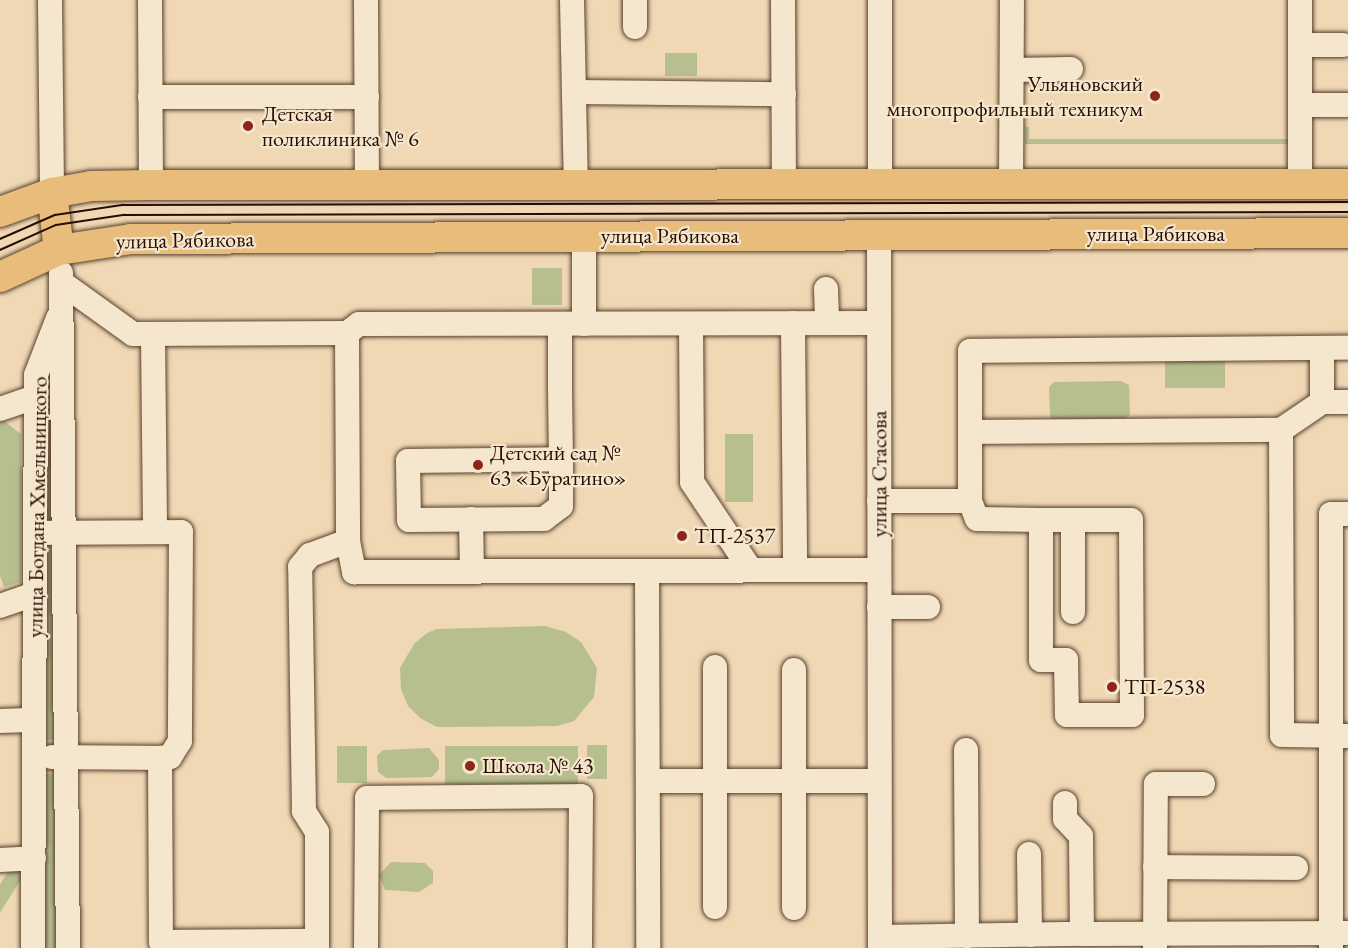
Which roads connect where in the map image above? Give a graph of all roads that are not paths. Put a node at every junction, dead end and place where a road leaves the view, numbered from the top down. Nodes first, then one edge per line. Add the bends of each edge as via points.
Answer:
1 (50, 0) edge
2 (150, 0) edge
3 (366, 0) edge
4 (572, 0) edge
5 (635, 0) edge
6 (783, 0) edge
7 (880, 0) edge
8 (1012, 0) edge
9 (1300, 0) edge
10 (635, 27) dead end
11 (1300, 45) junction
12 (1343, 45) dead end
13 (1071, 69) dead end
14 (1012, 70) junction
15 (576, 92) junction
16 (784, 94) junction
17 (367, 97) junction
18 (150, 98) junction
19 (1300, 105) junction
20 (1348, 105) edge
21 (1348, 184) edge
22 (151, 185) junction
23 (367, 185) junction
24 (1300, 185) junction
25 (576, 186) junction
26 (784, 186) junction
27 (1011, 186) junction
28 (880, 187) junction
29 (52, 193) junction
30 (0, 212) edge
31 (1348, 233) edge
32 (879, 235) junction
33 (584, 237) junction
34 (59, 250) junction
35 (0, 277) edge
36 (826, 289) dead end
37 (62, 294) junction
38 (793, 323) junction
39 (827, 323) junction
40 (879, 323) junction
41 (560, 324) junction
42 (584, 324) junction
43 (691, 324) junction
44 (347, 333) junction
45 (153, 334) junction
46 (1322, 348) junction
47 (1348, 348) edge
48 (36, 397) junction
49 (1322, 402) junction
50 (1348, 402) edge
51 (0, 409) edge
52 (1281, 430) junction
53 (970, 432) junction
54 (561, 459) junction
55 (879, 501) junction
56 (970, 501) junction
57 (1348, 514) edge
58 (471, 519) junction
59 (1041, 520) junction
60 (1073, 520) junction
61 (65, 532) junction
62 (155, 532) junction
63 (35, 533) junction
64 (348, 541) junction
65 (751, 570) junction
66 (795, 570) junction
67 (879, 570) junction
68 (647, 571) junction
69 (472, 572) junction
70 (34, 594) junction
71 (0, 604) edge
72 (879, 607) junction
73 (928, 607) dead end
74 (1073, 612) dead end
75 (1339, 635) edge
76 (715, 667) dead end
77 (794, 670) dead end
78 (34, 720) junction
79 (0, 721) edge
80 (1339, 736) edge
81 (966, 750) dead end
82 (34, 757) junction
83 (66, 757) junction
84 (160, 758) junction
85 (879, 780) junction
86 (714, 781) junction
87 (794, 781) junction
88 (649, 782) junction
89 (1203, 784) dead end
90 (1065, 803) dead end
91 (1029, 854) dead end
92 (34, 858) junction
93 (0, 860) edge
94 (1155, 867) junction
95 (1296, 868) dead end
96 (715, 907) dead end
97 (794, 908) dead end
98 (1082, 934) junction
99 (1030, 935) junction
100 (967, 936) junction
101 (1337, 938) edge
102 (1155, 941) edge
103 (880, 942) edge
104 (317, 945) edge
105 (33, 948) edge
106 (68, 948) edge
107 (366, 948) edge
108 (580, 948) edge
109 (648, 948) edge

1 - 29 street, улица Богдана Хмельницкого
2 - 18 street
3 - 17 street
4 - 15 street
5 - 10 street
6 - 16 street
7 - 28 street, улица Стасова
8 - 14 street
9 - 11 street
11 - 12 street
11 - 19 street
13 - 14 street
14 - 27 street
15 - 16 street
15 - 25 street
16 - 26 street
17 - 18 street
17 - 23 street
18 - 22 street
19 - 20 street
19 - 24 street
21 - 24 main road
22 - 23 main road
22 - 29 main road via 91,186
23 - 25 main road
24 - 27 main road
25 - 26 main road
26 - 28 main road
27 - 28 main road
28 - 32 main road, улица Стасова
29 - 30 main road
29 - 34 main road, улица Богдана Хмельницкого
31 - 32 main road, улица Рябикова
32 - 33 main road, улица Рябикова
32 - 40 street, улица Стасова
33 - 34 main road, улица Рябикова via 130,239
33 - 42 street
34 - 35 main road, улица Рябикова
34 - 37 street, улица Богдана Хмельницкого
36 - 39 street
37 - 45 street via 133,334
37 - 48 street, улица Богдана Хмельницкого via 36,375
37 - 61 street
38 - 39 street
38 - 43 street
38 - 66 street
39 - 40 street
40 - 55 street, улица Стасова
41 - 42 street
41 - 44 street via 359,324
41 - 54 street
42 - 43 street
43 - 65 street via 692,482
44 - 45 street
44 - 64 street
45 - 62 street
46 - 47 street
46 - 49 street
46 - 53 street via 970,351
48 - 51 street
48 - 63 street, улица Богдана Хмельницкого
49 - 50 street
49 - 52 street
52 - 53 street
52 - 80 street via 1282,735
53 - 56 street
54 - 58 street via 561,506 544,519
54 - 58 street via 408,461 409,520
55 - 56 street
55 - 67 street, улица Стасова
56 - 59 street via 978,519
57 - 75 street via 1331,514
58 - 69 street
59 - 60 street
59 - 60 street via 1041,660 1066,660 1066,715 1132,715 1131,520
60 - 74 street
61 - 62 street
61 - 63 street
61 - 83 street
62 - 84 street via 181,532 180,741 170,757
63 - 70 street, улица Богдана Хмельницкого
64 - 69 street via 354,572
64 - 104 street via 310,555 300,567 304,811 317,832
65 - 66 street
65 - 68 street
66 - 67 street
67 - 72 street, улица Стасова
68 - 69 street
68 - 88 street
70 - 71 street
70 - 78 street, улица Богдана Хмельницкого
72 - 73 street
72 - 85 street, улица Стасова
75 - 80 street
76 - 86 street
77 - 87 street
78 - 79 street
78 - 82 street, улица Богдана Хмельницкого
80 - 101 street
81 - 100 street
82 - 83 street
82 - 92 street, улица Богдана Хмельницкого
83 - 84 street
83 - 106 street
84 - 104 street via 161,942
85 - 87 street
85 - 103 street, улица Стасова
86 - 87 street
86 - 88 street
86 - 96 street
87 - 97 street
88 - 109 street
89 - 94 street via 1156,784
90 - 98 street via 1065,819 1081,836
91 - 99 street
92 - 93 street
92 - 105 street, улица Богдана Хмельницкого
94 - 95 street
94 - 102 street
98 - 99 street
98 - 102 street
99 - 100 street
100 - 103 street
101 - 102 street
107 - 108 street via 367,798 581,796

